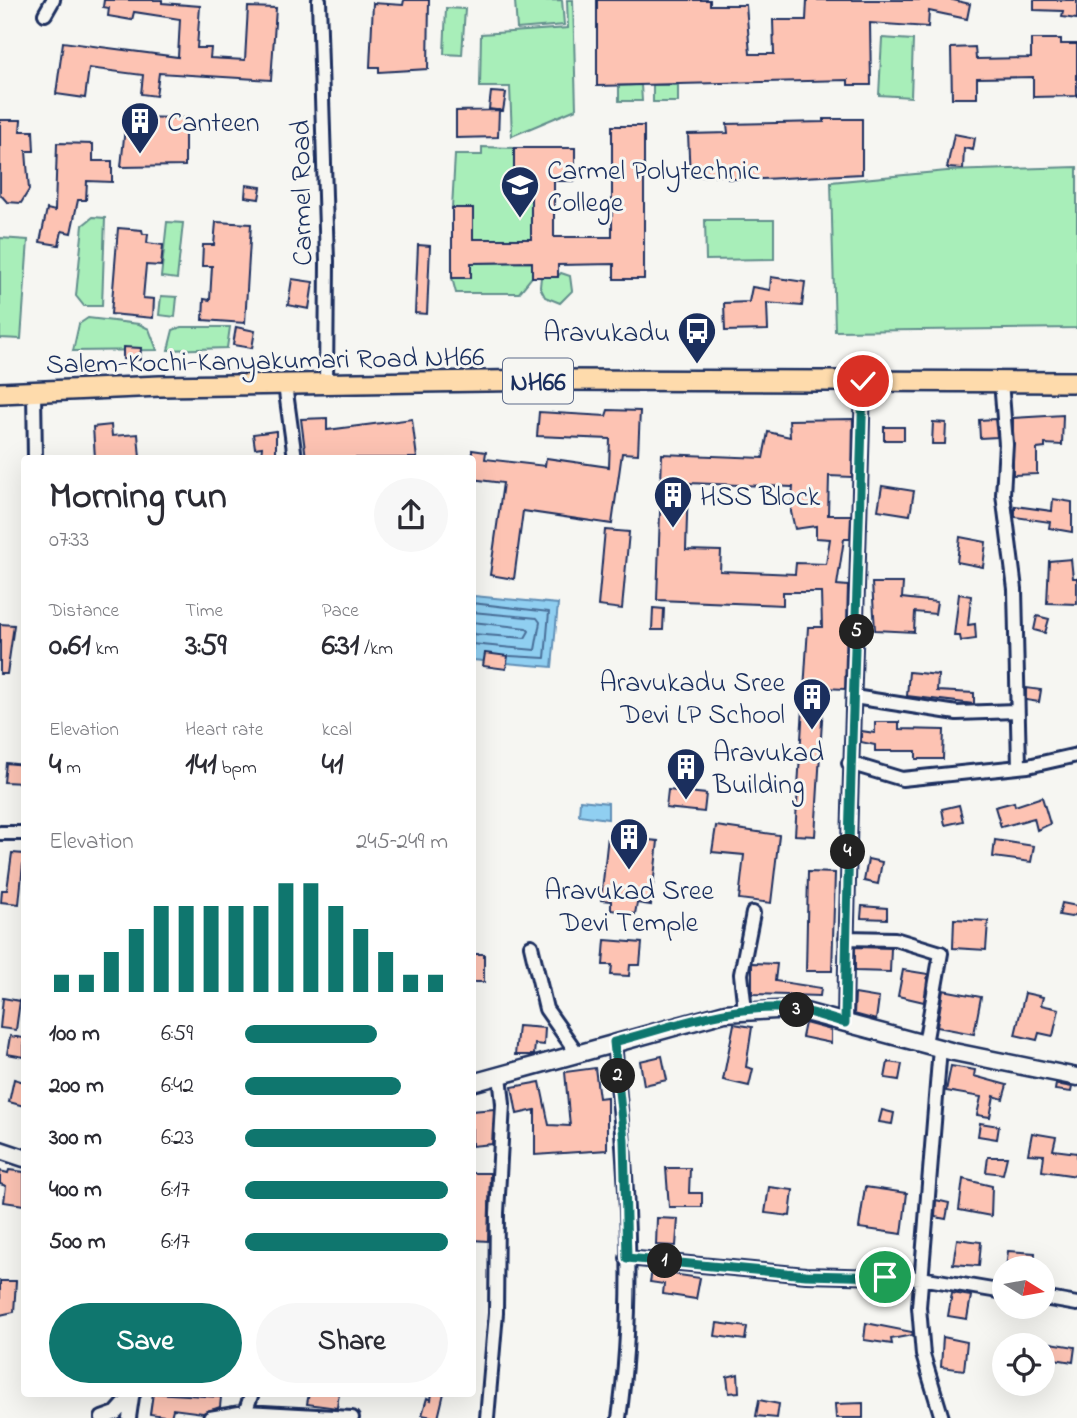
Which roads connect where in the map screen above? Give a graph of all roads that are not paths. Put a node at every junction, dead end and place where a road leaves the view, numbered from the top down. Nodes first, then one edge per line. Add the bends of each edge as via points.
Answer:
1 (53, 0) edge
2 (319, 0) edge
3 (46, 14) dead end
4 (863, 381) junction
5 (1001, 382) junction
6 (1077, 382) edge
7 (326, 385) junction
8 (285, 386) junction
9 (0, 393) edge
10 (34, 393) junction
11 (34, 455) edge
12 (295, 455) edge
13 (854, 697) junction
14 (1016, 711) junction
15 (1077, 755) edge
16 (849, 763) junction
17 (1019, 767) junction
18 (0, 833) edge
19 (21, 833) edge
20 (753, 913) dead end
21 (846, 938) junction
22 (531, 946) dead end
23 (745, 1011) junction
24 (845, 1023) junction
25 (614, 1042) junction
26 (933, 1046) junction
27 (577, 1053) junction
28 (499, 1075) junction
29 (1077, 1077) edge
30 (476, 1082) edge
31 (0, 1150) edge
32 (21, 1157) edge
33 (627, 1258) junction
34 (921, 1278) junction
35 (992, 1290) edge
36 (1055, 1300) edge
37 (1077, 1304) edge
38 (131, 1397) edge
39 (133, 1397) edge
40 (251, 1397) edge
41 (244, 1415) edge
42 (102, 1418) edge
43 (129, 1418) edge
44 (210, 1418) edge
45 (352, 1418) edge
46 (487, 1418) edge
47 (620, 1418) edge
48 (942, 1418) edge

1 - 3 street
2 - 7 street, Carmel Road
4 - 5 highway, Salem-Kochi-Kanyakumari Road NH66 / NH66
4 - 7 highway, Salem-Kochi-Kanyakumari Road NH66 / NH66
4 - 13 street
5 - 6 highway, Salem-Kochi-Kanyakumari Road NH66 / NH66
5 - 14 street via 1006,444 1003,494 1015,589
7 - 8 highway, Salem-Kochi-Kanyakumari Road NH66 / NH66
8 - 10 highway, Salem-Kochi-Kanyakumari Road NH66 / NH66
8 - 12 street
9 - 10 highway, Salem-Kochi-Kanyakumari Road NH66 / NH66
10 - 11 street
13 - 14 street via 957,713
13 - 16 street
14 - 17 street
15 - 17 street
16 - 17 street via 902,779
16 - 21 street
18 - 19 street
20 - 23 street via 741,974
21 - 24 street
21 - 26 street via 895,939 941,953
22 - 27 street via 546,1009
23 - 24 main road via 794,1009
23 - 25 main road
24 - 26 main road
25 - 27 main road
25 - 33 street via 624,1140
26 - 29 main road
26 - 34 street
27 - 28 main road
28 - 30 main road
28 - 46 street via 503,1104 496,1312
31 - 32 main road
33 - 34 street via 806,1275
33 - 47 street via 626,1375
34 - 35 street
34 - 48 street via 921,1342
36 - 37 street
38 - 42 street via 116,1413
39 - 43 street
40 - 41 street
41 - 44 street
41 - 45 street

